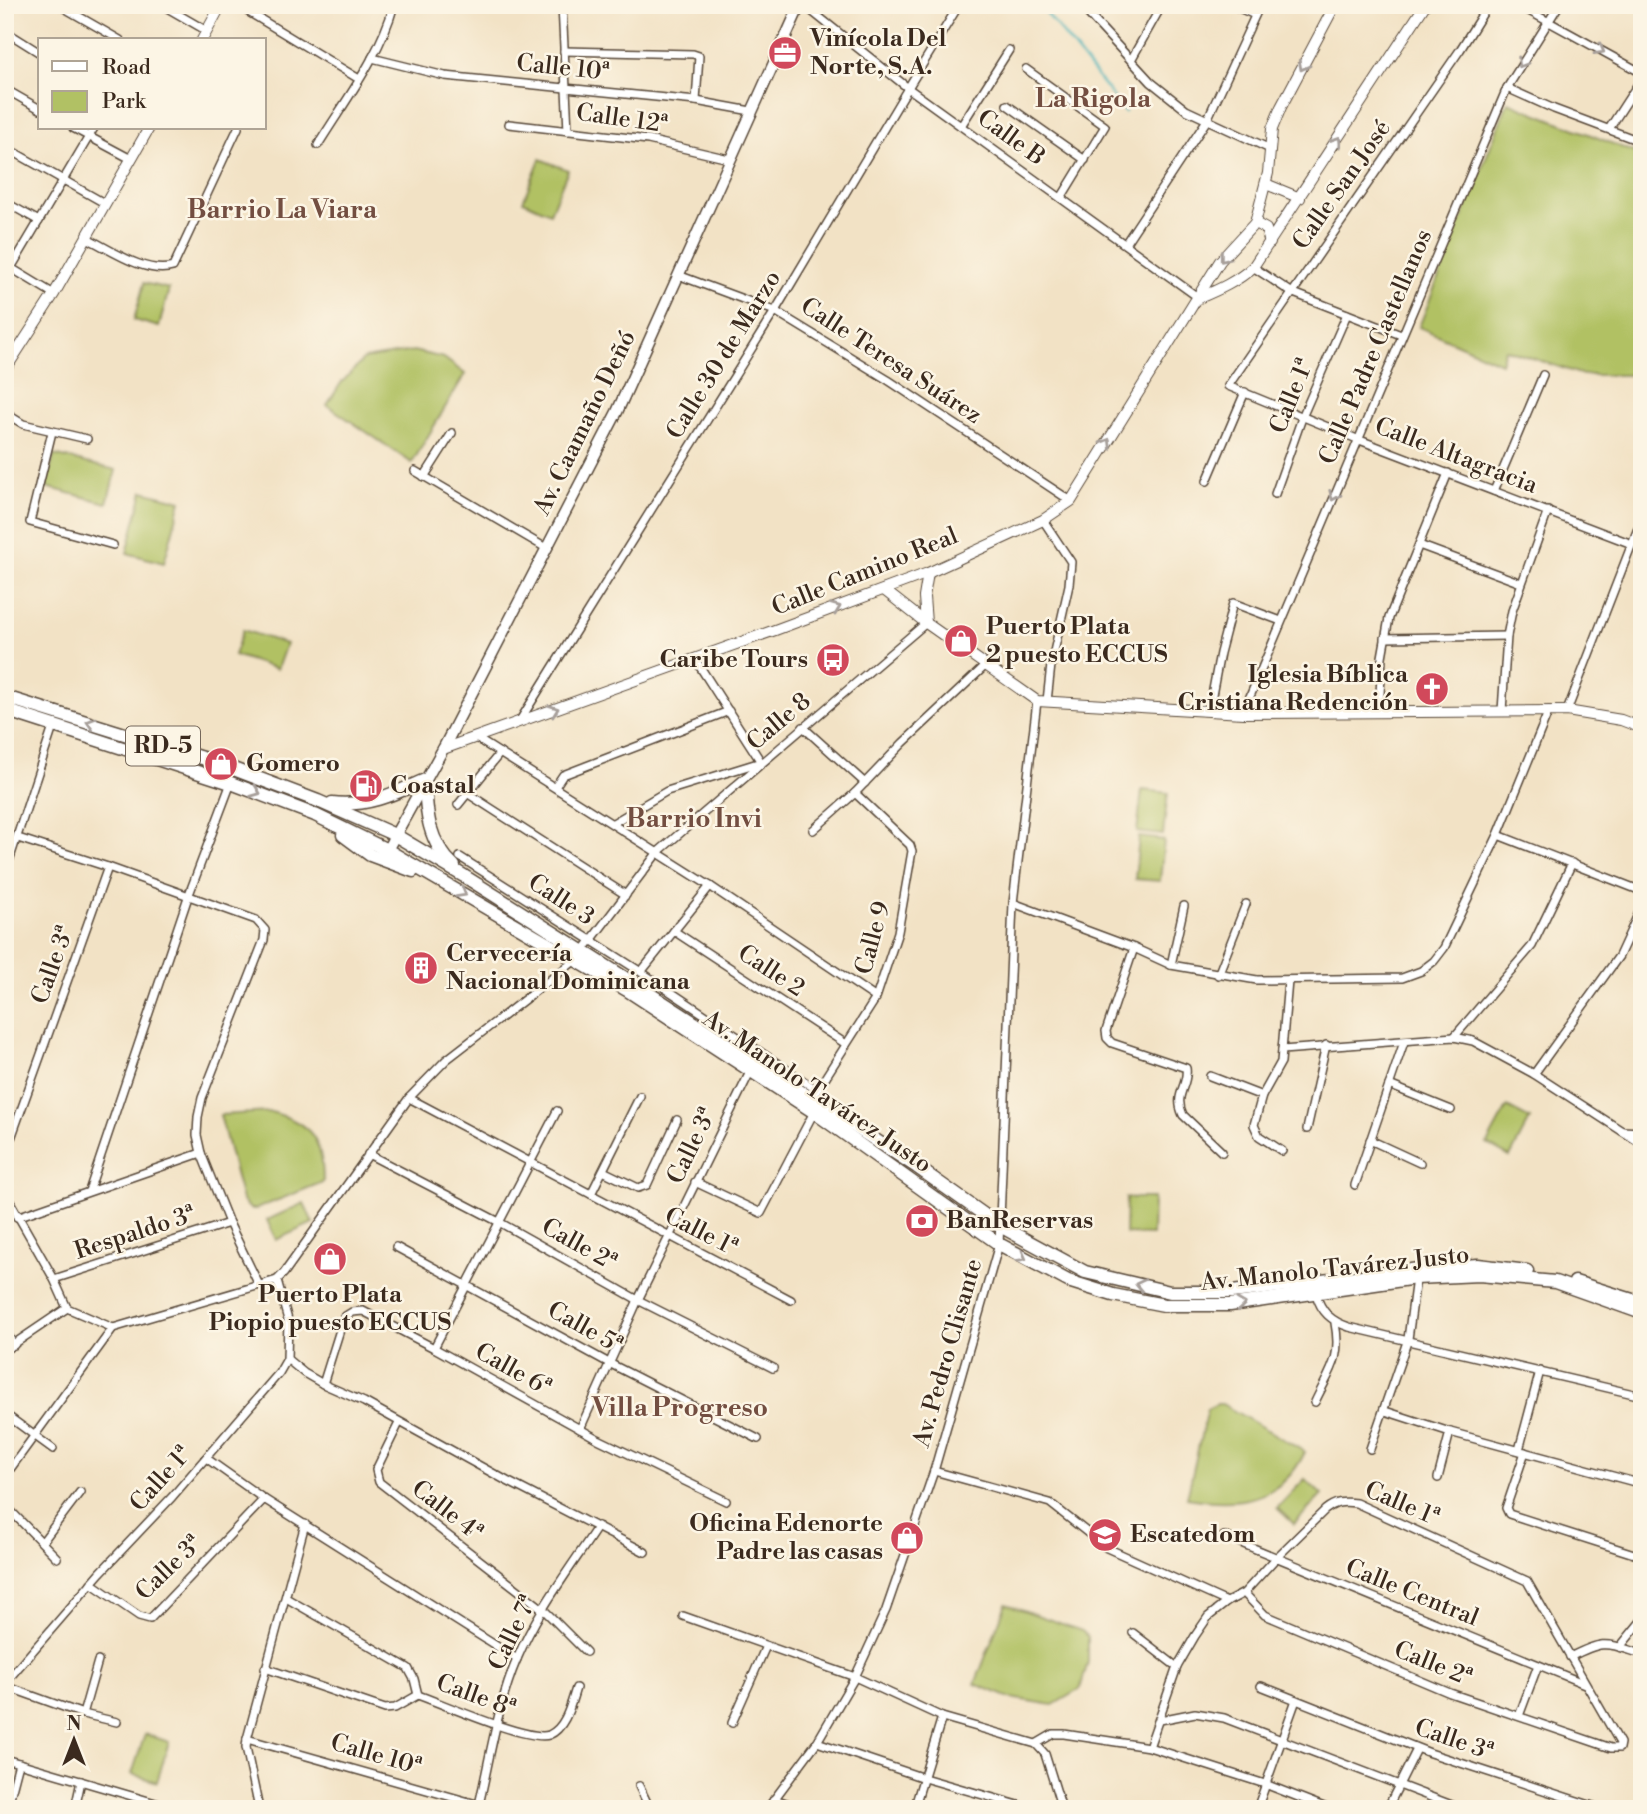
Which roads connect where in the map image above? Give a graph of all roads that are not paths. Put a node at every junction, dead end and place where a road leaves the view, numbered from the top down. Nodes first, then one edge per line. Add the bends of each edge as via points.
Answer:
1 (59, 5) edge
2 (162, 5) edge
3 (221, 5) edge
4 (237, 5) edge
5 (394, 5) edge
6 (562, 5) edge
7 (802, 5) edge
8 (959, 5) edge
9 (1080, 5) edge
10 (1162, 5) edge
11 (1232, 5) edge
12 (1259, 5) edge
13 (1335, 5) edge
14 (1425, 5) edge
15 (1488, 5) edge
16 (1518, 5) edge
17 (1559, 5) edge
18 (1255, 15) junction
19 (1548, 22) junction
20 (5, 31) edge
21 (204, 36) edge
22 (117, 38) edge
23 (1009, 50) dead end
24 (38, 51) edge
25 (564, 51) junction
26 (372, 58) junction
27 (1131, 60) junction
28 (1026, 69) dead end
29 (1642, 75) edge
30 (359, 79) junction
31 (566, 87) junction
32 (908, 88) junction
33 (1507, 88) junction
34 (5, 89) edge
35 (696, 101) junction
36 (1007, 105) dead end
37 (38, 108) edge
38 (751, 111) junction
39 (1207, 120) junction
40 (509, 124) dead end
41 (961, 126) junction
42 (1609, 129) junction
43 (77, 130) edge
44 (93, 130) edge
45 (148, 130) edge
46 (237, 130) edge
47 (568, 131) junction
48 (89, 137) junction
49 (1642, 142) edge
50 (318, 145) dead end
51 (5, 147) edge
52 (1270, 149) junction
53 (131, 159) junction
54 (729, 159) junction
55 (1085, 160) junction
56 (62, 180) junction
57 (1266, 184) junction
58 (1061, 198) junction
59 (1300, 198) junction
60 (5, 202) edge
61 (106, 205) junction
62 (39, 221) junction
63 (1255, 223) junction
64 (87, 238) junction
65 (1270, 243) junction
66 (1125, 244) junction
67 (8, 266) edge
68 (1253, 267) junction
69 (678, 275) junction
70 (1291, 292) junction
71 (54, 293) junction
72 (1199, 298) junction
73 (775, 311) junction
74 (1347, 314) junction
75 (1401, 335) junction
76 (6, 367) edge
77 (1543, 375) dead end
78 (1228, 386) joint
79 (1245, 392) junction
80 (5, 413) edge
81 (1303, 415) junction
82 (52, 432) junction
83 (452, 433) dead end
84 (87, 439) dead end
85 (1357, 439) junction
86 (415, 471) dead end
87 (1448, 473) junction
88 (424, 477) junction
89 (1207, 481) dead end
90 (1494, 491) junction
91 (1275, 494) dead end
92 (1071, 501) junction
93 (1548, 511) junction
94 (1642, 518) edge
95 (1044, 520) junction
96 (1632, 544) junction
97 (113, 545) dead end
98 (1419, 545) junction
99 (547, 548) junction
100 (928, 573) junction
101 (1521, 583) junction
102 (884, 590) junction
103 (1282, 621) junction
104 (926, 623) junction
105 (1507, 636) junction
106 (1385, 638) junction
107 (695, 659) junction
108 (986, 665) junction
109 (5, 697) edge
110 (1042, 701) junction
111 (5, 710) edge
112 (1549, 710) junction
113 (729, 711) junction
114 (1209, 711) junction
115 (1502, 711) junction
116 (1567, 711) junction
117 (1243, 713) junction
118 (1379, 713) junction
119 (519, 723) junction
120 (54, 724) junction
121 (803, 727) junction
122 (1642, 728) edge
123 (476, 738) junction
124 (443, 749) junction
125 (500, 753) junction
126 (761, 762) junction
127 (425, 780) junction
128 (231, 783) junction
129 (865, 783) junction
130 (555, 787) junction
131 (467, 793) junction
132 (855, 793) junction
133 (318, 801) junction
134 (458, 804) dead end
135 (330, 822) junction
136 (613, 824) junction
137 (813, 830) dead end
138 (395, 835) junction
139 (1498, 835) junction
140 (18, 838) junction
141 (387, 850) junction
142 (658, 852) junction
143 (460, 857) dead end
144 (1572, 863) junction
145 (108, 867) junction
146 (5, 873) edge
147 (433, 876) junction
148 (464, 876) junction
149 (710, 886) junction
150 (1642, 893) edge
151 (626, 895) junction
152 (188, 897) junction
153 (1013, 903) junction
154 (1246, 904) dead end
155 (1184, 906) dead end
156 (1642, 906) edge
157 (674, 931) junction
158 (1134, 948) junction
159 (583, 951) junction
160 (1171, 965) junction
161 (641, 972) junction
162 (1218, 975) junction
163 (1288, 981) junction
164 (876, 998) junction
165 (1454, 1037) junction
166 (1404, 1042) junction
167 (846, 1044) junction
168 (1326, 1045) junction
169 (1282, 1049) junction
170 (751, 1070) junction
171 (1534, 1074) junction
172 (1210, 1076) dead end
173 (1389, 1085) junction
174 (814, 1095) junction
175 (640, 1096) dead end
176 (1262, 1096) junction
177 (409, 1098) junction
178 (1451, 1110) dead end
179 (558, 1111) dead end
180 (814, 1112) junction
181 (677, 1120) dead end
182 (1307, 1129) dead end
183 (1622, 1131) junction
184 (1642, 1132) edge
185 (1370, 1140) junction
186 (1642, 1144) edge
187 (1282, 1151) dead end
188 (1222, 1152) dead end
189 (201, 1153) junction
190 (368, 1154) junction
191 (5, 1155) edge
192 (530, 1160) junction
193 (1420, 1163) dead end
194 (603, 1171) junction
195 (695, 1182) junction
196 (1355, 1185) dead end
197 (89, 1191) junction
198 (5, 1194) edge
199 (591, 1194) junction
200 (18, 1217) junction
201 (499, 1222) junction
202 (229, 1223) junction
203 (1000, 1226) junction
204 (668, 1237) junction
205 (999, 1244) junction
206 (396, 1247) dead end
207 (1416, 1278) junction
208 (54, 1279) junction
209 (277, 1280) junction
210 (259, 1285) junction
211 (469, 1285) junction
212 (1315, 1294) junction
213 (638, 1300) junction
214 (791, 1300) dead end
215 (1642, 1303) edge
216 (67, 1308) junction
217 (1642, 1313) edge
218 (1335, 1322) junction
219 (113, 1328) junction
220 (5, 1331) edge
221 (1408, 1339) junction
222 (14, 1345) junction
223 (434, 1348) junction
224 (5, 1350) edge
225 (287, 1359) junction
226 (609, 1363) junction
227 (773, 1368) dead end
228 (1540, 1371) junction
229 (323, 1384) junction
230 (1642, 1396) edge
231 (1315, 1402) dead end
232 (1385, 1411) junction
233 (5, 1414) edge
234 (399, 1423) junction
235 (580, 1429) junction
236 (1450, 1432) junction
237 (36, 1435) junction
238 (758, 1439) dead end
239 (53, 1449) dead end
240 (1370, 1449) dead end
241 (1522, 1451) junction
242 (206, 1458) junction
243 (934, 1471) junction
244 (5, 1476) edge
245 (1438, 1478) dead end
246 (1642, 1484) edge
247 (80, 1492) dead end
248 (264, 1499) junction
249 (726, 1501) dead end
250 (5, 1505) edge
251 (304, 1524) junction
252 (598, 1526) junction
253 (1224, 1536) dead end
254 (43, 1541) junction
255 (1642, 1543) edge
256 (645, 1552) dead end
257 (57, 1558) dead end
258 (1276, 1558) junction
259 (91, 1583) junction
260 (1244, 1592) junction
261 (286, 1598) junction
262 (1227, 1602) junction
263 (544, 1610) junction
264 (683, 1616) dead end
265 (1642, 1620) edge
266 (1133, 1633) dead end
267 (766, 1646) junction
268 (1620, 1647) junction
269 (586, 1652) dead end
270 (1642, 1654) edge
271 (1570, 1657) junction
272 (517, 1659) junction
273 (98, 1661) dead end
274 (1538, 1665) junction
275 (1177, 1667) junction
276 (265, 1668) junction
277 (855, 1678) junction
278 (5, 1684) edge
279 (1585, 1684) junction
280 (1261, 1686) dead end
281 (576, 1688) dead end
282 (418, 1695) junction
283 (1296, 1700) junction
284 (83, 1714) junction
285 (1518, 1716) junction
286 (942, 1717) junction
287 (1160, 1720) junction
288 (117, 1722) dead end
289 (732, 1723) dead end
290 (497, 1724) junction
291 (247, 1739) junction
292 (1283, 1740) junction
293 (817, 1742) junction
294 (1035, 1744) junction
295 (1149, 1747) junction
296 (1619, 1748) joint
297 (1417, 1749) junction
298 (5, 1759) edge
299 (19, 1763) junction
300 (924, 1778) junction
301 (81, 1781) junction
302 (1265, 1784) junction
303 (1397, 1785) junction
304 (639, 1786) dead end
305 (1642, 1794) edge
306 (774, 1799) junction
307 (146, 1800) junction
308 (479, 1807) edge
309 (7, 1809) edge
310 (75, 1809) edge
311 (144, 1809) edge
312 (176, 1809) edge
313 (259, 1809) edge
314 (494, 1809) edge
315 (650, 1809) edge
316 (767, 1809) edge
317 (804, 1809) edge
318 (914, 1809) edge
319 (1032, 1809) edge
320 (1062, 1809) edge
321 (1257, 1809) edge
322 (1329, 1809) edge
323 (1387, 1809) edge
324 (1462, 1809) edge
325 (1602, 1809) edge
326 (1634, 1809) edge

1 - 22 street
2 - 21 street
3 - 21 street
4 - 30 street
5 - 26 street
6 - 25 street
7 - 32 street, Calle B
7 - 38 main road, Av. Caamaño Deñó
8 - 32 street, Calle 30 de Marzo
9 - 27 street
10 - 27 street
11 - 18 street
12 - 18 street
13 -> 52 street via 1280,107
59 -> 14 street
15 - 70 street, Calle San José
16 - 19 street
17 - 19 street, Calle Padre Castellanos
18 - 39 street
19 -> 29 street
19 -> 33 street, Calle Padre Castellanos
20 - 24 street
23 - 41 street
25 - 31 street
25 - 35 street via 693,54 700,60
26 - 30 street
26 - 31 street, Calle 10ª via 445,76
27 - 39 street via 1186,110
28 - 55 street via 1105,126
29 - 42 street
30 - 50 street
31 - 35 street, Calle 10ª
31 - 47 street
32 - 41 street, Calle B
32 - 73 street, Calle 30 de Marzo
33 - 42 street
33 - 75 street, Calle Padre Castellanos
34 - 37 street
35 - 38 street, Calle 10ª
36 - 55 street
38 - 54 main road, Av. Caamaño Deñó
39 - 52 street
39 - 66 street
40 - 47 street, Calle 12ª
41 - 58 street, Calle B
42 - 49 street
43 - 48 street
44 - 48 street
45 - 53 street
46 - 64 street via 173,267 150,267
47 - 54 street, Calle 12ª via 649,140
48 - 53 street
48 - 56 street
51 - 56 street
52 - 57 street
53 - 61 street
54 - 69 main road, Av. Caamaño Deñó
55 - 58 street
56 - 61 street
56 - 62 street
57 - 59 street
57 - 63 street
58 - 66 street, Calle B
59 - 65 street
60 - 62 street
61 - 64 street
62 - 67 street
63 - 65 street via 1266,229
63 -> 72 street, Calle Camino Real via 1220,261
64 - 71 street
65 - 68 street
66 - 72 street, Calle B
67 - 71 street
68 - 70 street
68 - 72 street
69 - 73 street, Calle Teresa Suárez
69 - 99 main road, Av. Caamaño Deñó via 617,412
70 - 74 street
70 - 78 street, Calle San José
71 - 76 street
92 -> 72 street, Calle Camino Real
73 - 92 street, Calle Teresa Suárez
73 - 119 street, Calle 30 de Marzo
74 - 75 street
74 - 81 street, Calle 1ª
75 - 85 street, Calle Padre Castellanos
77 - 90 street
78 - 79 street, Calle Altagracia
79 - 81 street, Calle Altagracia
79 - 89 street
80 - 82 street
81 - 85 street, Calle Altagracia
81 - 91 street, Calle 1ª
82 - 84 street
82 - 97 street via 30,522
83 - 88 street
85 - 87 street, Calle Altagracia
85 -> 103 street, Calle Padre Castellanos
86 - 88 street
87 - 90 street, Calle Altagracia
87 - 98 street
88 - 99 street
90 - 93 street, Calle Altagracia
92 - 95 street, Calle Camino Real
93 - 96 street, Calle Altagracia
93 - 101 street
94 - 96 street
95 - 100 street, Calle Camino Real
95 - 110 street, Av. Pedro Clisante via 1071,562
96 - 116 street
98 - 101 street
98 - 106 street
99 - 124 main road, Av. Caamaño Deñó
100 - 102 street, Calle Camino Real
100 - 104 street
101 - 105 street
102 - 104 street
107 -> 102 street, Calle Camino Real
103 - 114 street via 1233,603
103 - 117 street, Calle Padre Castellanos
104 - 108 street
104 - 121 street, Calle 8
105 - 106 street
105 - 115 street
106 - 118 street
107 - 113 street
119 -> 107 street, Calle Camino Real
108 - 110 street
108 - 129 street
133 -> 109 main road, Av. Manolo Tavárez Justo / RD-5 via 215,762
110 - 114 street
110 - 153 street, Av. Pedro Clisante
111 - 120 main road, Av. Manolo Tavárez Justo / RD-5
112 - 115 street
112 - 116 street
112 - 139 street
113 - 126 street
113 - 130 street via 563,775
114 - 117 street
115 - 118 street
116 - 122 street
117 - 118 street
119 - 123 street, Calle Camino Real
120 - 128 main road, Av. Manolo Tavárez Justo / RD-5
120 - 140 street
121 - 126 street, Calle 8
121 - 129 street
123 - 124 street, Calle Camino Real
123 - 125 street
124 - 127 main road, Av. Caamaño Deñó
125 - 130 street
125 - 131 street
126 - 136 street via 667,791
126 - 142 street, Calle 8
127 - 133 main road via 363,804
127 - 138 main road, Av. Caamaño Deñó
127 - 148 main road via 430,831 440,852
128 -> 135 main road, Av. Manolo Tavárez Justo / RD-5
128 - 152 street
129 - 132 street
130 - 136 street
131 - 134 street
131 - 151 street
132 - 137 street
132 - 164 street, Calle 9 via 912,851 898,932
133 - 138 main road, Av. Manolo Tavárez Justo / RD-5
135 - 141 main road, Av. Manolo Tavárez Justo / RD-5
135 - 147 main road via 370,855
136 - 142 street
138 - 141 main road, Av. Caamaño Deñó
138 - 148 main road, Av. Manolo Tavárez Justo / RD-5
139 - 144 street
139 - 163 street via 1444,948 1421,971 1376,980
140 - 145 street
140 - 146 street
141 - 147 main road, Av. Manolo Tavárez Justo / RD-5
142 - 149 street
142 - 151 street, Calle 8
143 - 159 street, Calle 3
144 - 150 street
144 - 165 street via 1532,946
145 - 152 street
145 - 191 street, Calle 3ª
147 -> 159 main road, Av. Manolo Tavárez Justo / RD-5
148 - 159 main road, Av. Manolo Tavárez Justo / RD-5
149 - 157 street
149 - 164 street
151 - 159 street, Calle 8
152 - 189 street via 256,920 265,930 202,1098 197,1135
152 - 197 street
153 - 158 street
153 - 203 street, Av. Pedro Clisante
154 - 162 street
155 - 160 street
156 - 171 street via 1619,956
157 - 161 street
157 - 167 street, Calle 2
158 - 160 street
158 - 188 street via 1107,1038 1186,1068 1178,1098 1182,1115
159 - 161 street, Calle 3
159 - 170 main road, Av. Manolo Tavárez Justo / RD-5
159 - 174 main road, Av. Manolo Tavárez Justo / RD-5
159 - 177 street, Calle 8 via 446,1060
160 - 162 street
161 - 174 street, Calle 3
162 - 163 street
163 - 169 street
164 - 167 street, Calle 9
165 - 166 street
165 - 171 street via 1473,1041
166 - 168 street
166 - 173 street
167 - 174 street, Calle 9
168 - 169 street
168 - 182 street
169 - 176 street via 1281,1062
170 - 180 main road, Av. Manolo Tavárez Justo / RD-5
170 - 195 street, Calle 3ª
171 - 183 street
172 - 176 street
173 - 178 street
173 - 185 street
174 - 203 main road, Av. Manolo Tavárez Justo / RD-5
175 - 194 street
176 - 187 street via 1254,1125 1259,1136
177 - 190 street, Calle 8
177 - 192 street, Calle 1ª
179 - 192 street
180 - 195 street via 761,1213
180 - 205 main road, Av. Manolo Tavárez Justo / RD-5
181 - 194 street via 647,1185 638,1188
183 - 184 street
183 - 186 street
185 - 193 street
185 - 196 street
189 - 197 street
189 - 202 street
190 - 201 street, Calle 2ª
190 - 209 street, Calle 8
192 - 199 street, Calle 1ª
192 - 201 street
194 - 199 street
195 - 204 street, Calle 3ª
197 - 200 street
198 - 200 street
199 - 204 street, Calle 1ª
200 - 208 street
201 - 211 street
201 - 213 street, Calle 2ª
202 - 208 street, Respaldo 3ª
202 - 210 street
203 - 205 street, Av. Pedro Clisante
215 -> 203 main road, Av. Manolo Tavárez Justo / RD-5 via 1550,1275 1478,1265 1232,1292 1170,1292 1085,1272
204 - 213 street, Calle 3ª
204 - 214 street, Calle 1ª
205 -> 212 main road, Av. Manolo Tavárez Justo / RD-5 via 1068,1281 1164,1305 1230,1306
205 - 243 street, Av. Pedro Clisante
206 - 211 street, Calle 5ª
207 - 212 main road, Av. Manolo Tavárez Justo / RD-5
207 - 217 main road, Av. Manolo Tavárez Justo / RD-5 via 1479,1275 1555,1282
207 - 221 street
208 - 216 street
209 - 210 street
209 - 225 street via 288,1320
210 - 219 street
211 - 223 street
211 - 226 street, Calle 5ª
212 - 218 street via 1319,1307
213 - 226 street, Calle 3ª
213 - 227 street, Calle 2ª
216 - 219 street
216 - 222 street
218 - 221 street
218 - 231 street via 1339,1348
219 - 237 street
220 - 222 street
221 - 228 street
221 - 232 street
222 - 224 street
223 - 229 street, Calle 6ª via 363,1311 352,1312 344,1317
223 - 235 street, Calle 6ª
225 - 229 street
225 - 242 street, Calle 1ª
226 - 235 street, Calle 3ª
226 - 238 street, Calle 5ª
228 - 230 street
228 - 241 street
229 - 234 street
232 - 236 street
232 - 240 street
233 - 237 street
234 - 252 street
234 - 263 street, Calle 4ª via 376,1470 379,1482
235 - 249 street, Calle 6ª
236 - 241 street
236 - 245 street
237 - 239 street
237 - 244 street
241 - 246 street
241 - 255 street via 1508,1514 1634,1554
242 - 248 street
242 - 259 street, Calle 1ª
243 - 262 street via 1050,1503 1107,1548
243 - 277 street, Av. Pedro Clisante via 899,1578
247 - 254 street
248 - 251 street
248 - 259 street, Calle 3ª via 150,1619
250 - 254 street
251 - 261 street
251 - 272 street
252 - 256 street
252 - 263 street, Calle 7ª
253 - 258 street, Calle Central
254 - 257 street
258 - 260 street, Calle 1ª
258 - 271 street, Calle 1ª via 1332,1504 1356,1503 1527,1581
258 - 274 street, Calle Central
259 - 278 street, Calle 1ª
260 - 262 street, Calle 1ª
260 - 285 street, Calle 2ª via 1265,1615 1450,1693
261 - 276 street
261 - 282 street, Calle 8ª via 408,1668
262 - 275 street, Calle 1ª via 1208,1617
263 - 269 street, Calle 4ª
263 - 272 street, Calle 7ª
264 - 267 street
265 - 268 street
266 - 275 street
267 - 277 street
267 - 289 street
268 - 270 street
268 - 271 street via 1605,1642
271 - 279 street, Calle 1ª
272 - 290 street, Calle 7ª
273 - 284 street
274 - 279 street, Calle Central
274 - 285 street
275 - 287 street, Calle 1ª
276 - 282 street via 385,1709
276 - 291 street
277 - 286 street
277 - 293 street, Av. Pedro Clisante
278 - 284 street
279 - 296 street, Calle 1ª
280 - 283 street, Calle 3ª
281 - 290 street, Calle 8ª via 564,1721 549,1735 525,1735
282 - 290 street, Calle 8ª
283 - 292 street
283 - 297 street, Calle 3ª
284 - 288 street
285 - 296 street, Calle 2ª
286 - 294 street
286 - 300 street
287 - 292 street via 1209,1714
287 - 295 street, Calle 1ª
290 - 308 street, Calle 7ª
291 - 308 street, Calle 10ª
291 - 313 street
292 - 302 street
292 - 303 street
293 - 300 street
293 - 306 street, Av. Pedro Clisante
294 - 295 street via 1053,1734 1064,1734
294 - 320 street via 1045,1754
295 - 302 street
297 - 303 street
297 - 325 street, Calle 3ª
298 - 299 street
299 - 301 street
299 - 309 street
300 - 318 street
300 - 319 street
301 - 307 street
301 - 310 street
302 - 321 street
302 - 322 street
303 - 323 street
303 - 324 street
304 - 315 street
305 - 326 street
306 - 316 street, Av. Pedro Clisante
306 - 317 street
307 - 311 street
307 - 312 street
308 - 314 street, Calle 10ª

